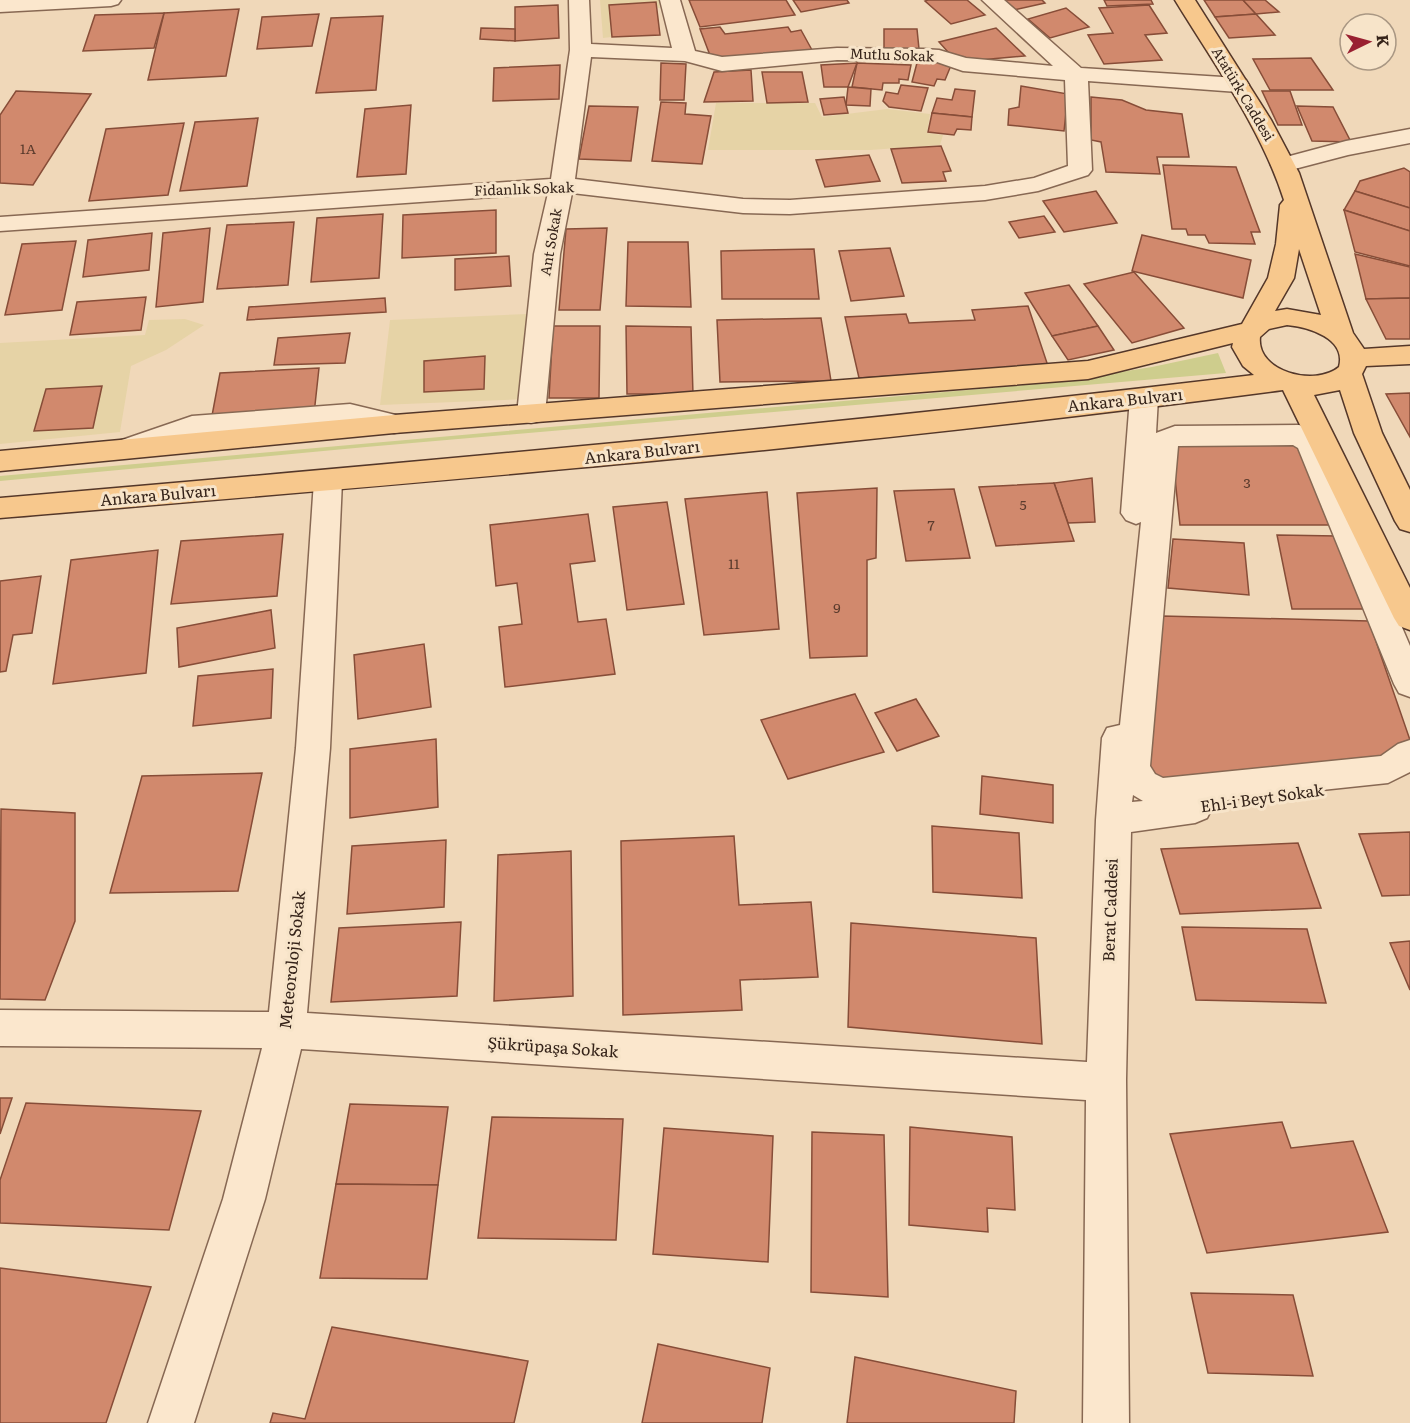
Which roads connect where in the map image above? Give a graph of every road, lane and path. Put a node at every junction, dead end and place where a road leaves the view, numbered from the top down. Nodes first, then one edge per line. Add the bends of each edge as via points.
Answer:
1 (111, 0) edge
2 (579, 0) edge
3 (670, 0) edge
4 (992, 0) edge
5 (1185, 0) edge
6 (38, 2) edge
7 (0, 6) edge
8 (581, 50) junction
9 (685, 55) junction
10 (1073, 72) junction
11 (1238, 84) junction
12 (1410, 136) edge
13 (1283, 165) junction
14 (562, 185) junction
15 (1293, 192) junction
16 (0, 224) edge
17 (1252, 328) junction
18 (1340, 334) junction
19 (1410, 355) edge
20 (1352, 366) junction
21 (1289, 383) junction
22 (1144, 398) junction
23 (531, 414) junction
24 (394, 424) joint
25 (129, 448) joint
26 (0, 461) edge
27 (327, 481) junction
28 (0, 508) edge
29 (1410, 521) edge
30 (1410, 618) edge
31 (1410, 684) edge
32 (1410, 754) edge
33 (1410, 777) edge
34 (1113, 820) junction
35 (0, 1028) edge
36 (286, 1030) junction
37 (1105, 1082) junction
38 (171, 1423) edge
39 (1106, 1423) edge

1 - 6 street
2 - 8 street, Ant Sokak
3 - 9 street
4 - 10 street
5 - 11 main road, Atatürk Caddesi
6 - 7 street
8 - 9 street, Mutlu Sokak
8 - 14 street, Ant Sokak
9 - 10 street, Mutlu Sokak via 722,64 837,54 923,55 1002,69
10 - 11 street, Mutlu Sokak
10 - 14 street, Fidanlık Sokak via 1078,85 1080,170 1038,184 985,193 790,207 743,206
11 - 13 main road, Atatürk Caddesi
12 - 13 street
13 - 15 main road, Atatürk Caddesi
14 - 16 street, Fidanlık Sokak
14 - 23 street, Ant Sokak via 547,254
15 - 17 main road, Atatürk Caddesi via 1281,278
15 - 18 main road, Atatürk Caddesi
17 - 18 main road via 1270,318 1287,317 1306,319
17 - 21 main road via 1244,341 1246,352 1266,373
17 - 23 main road, Ankara Bulvarı via 1088,369
18 - 20 main road via 1350,345
19 - 20 main road
20 - 21 main road via 1340,381 1327,385
20 - 29 main road via 1368,433
21 - 22 main road, Ankara Bulvarı
21 - 30 main road
22 - 27 main road, Ankara Bulvarı
22 - 34 street, Berat Caddesi
23 - 24 main road, Ankara Bulvarı
24 - 25 street via 350,413 192,426
25 - 26 main road
27 - 28 main road, Ankara Bulvarı
27 - 36 street, Meteoroloji Sokak via 313,748
31 - 32 street via 1310,443 1299,435 1175,436 1164,440 1133,767 1143,784 1159,793 1388,769
33 - 34 street, Ehl-i Beyt Sokak
34 - 37 street, Berat Caddesi
35 - 36 street, Şükrüpaşa Sokak
36 - 37 street, Şükrüpaşa Sokak
36 - 38 street, Meteoroloji Sokak via 243,1199
37 - 39 street, Berat Caddesi

